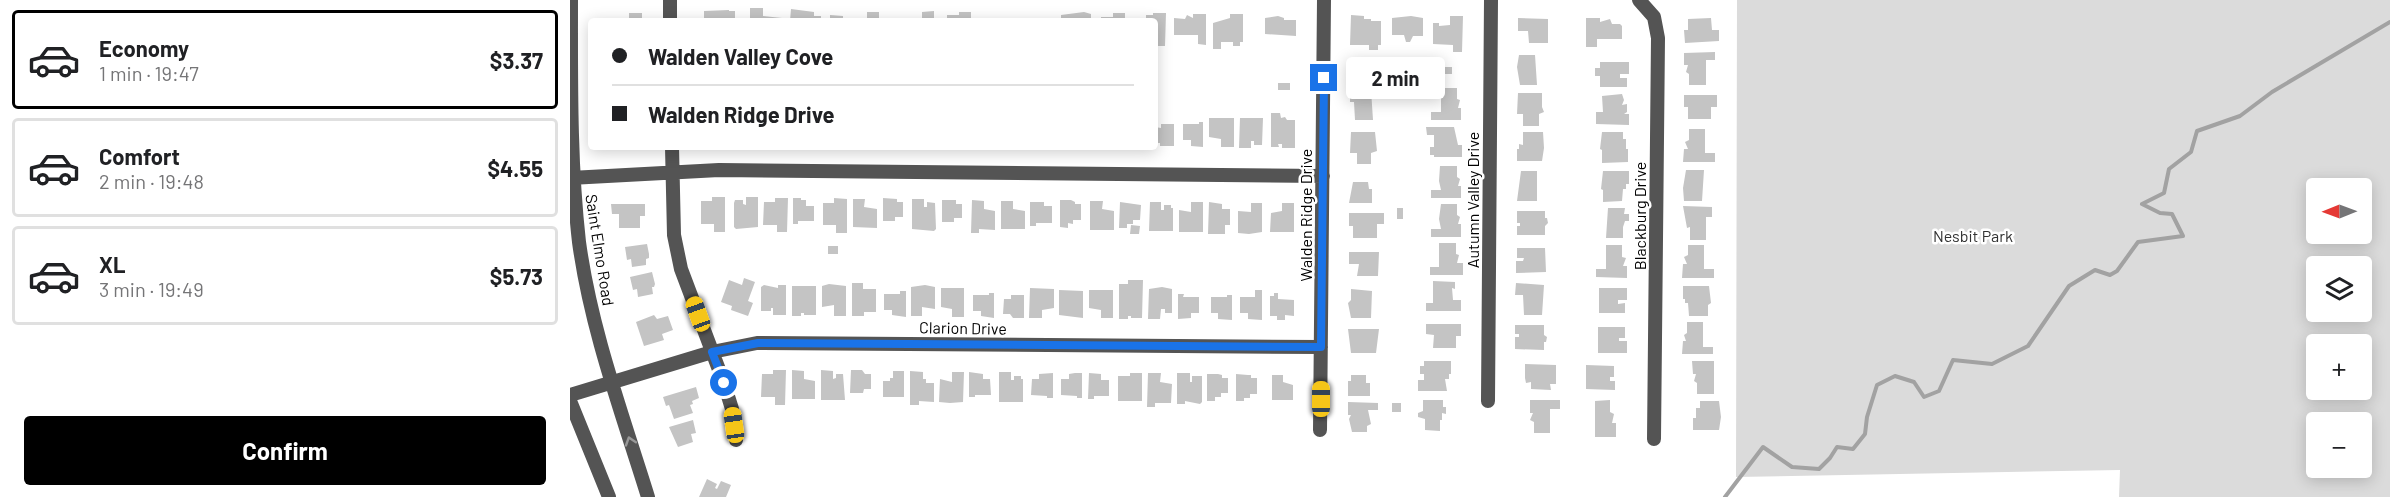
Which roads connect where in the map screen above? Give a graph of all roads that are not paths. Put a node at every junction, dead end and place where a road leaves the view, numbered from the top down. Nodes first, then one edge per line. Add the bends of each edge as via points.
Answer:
1 (571, 0) edge
2 (669, 0) edge
3 (1324, 0) edge
4 (1491, 0) edge
5 (1639, 0) edge
6 (670, 18) edge
7 (672, 150) edge
8 (673, 172) junction
9 (1323, 176) junction
10 (571, 178) edge
11 (1321, 347) junction
12 (712, 352) junction
13 (611, 384) junction
14 (570, 395) edge
15 (570, 401) edge
16 (1488, 401) dead end
17 (1320, 430) dead end
18 (1654, 439) dead end
19 (736, 440) dead end
20 (609, 497) edge
21 (648, 497) edge

1 - 10 street, Saint Elmo Road
2 - 6 street
3 - 9 street, Walden Ridge Drive
4 - 16 street, Autumn Valley Drive
5 - 18 street, Blackburg Drive via 1654,17 1658,38
7 - 8 street
8 - 9 street
8 - 10 street
8 - 12 street via 675,246
9 - 11 street, Walden Ridge Drive
10 - 13 street, Saint Elmo Road via 589,300
11 - 12 street, Clarion Drive via 779,342
11 - 17 street, Walden Ridge Drive
12 - 13 street, Clarion Drive
12 - 19 street via 732,409
13 - 14 street, Clarion Drive
21 -> 13 street, Saint Elmo Road
15 - 20 street

